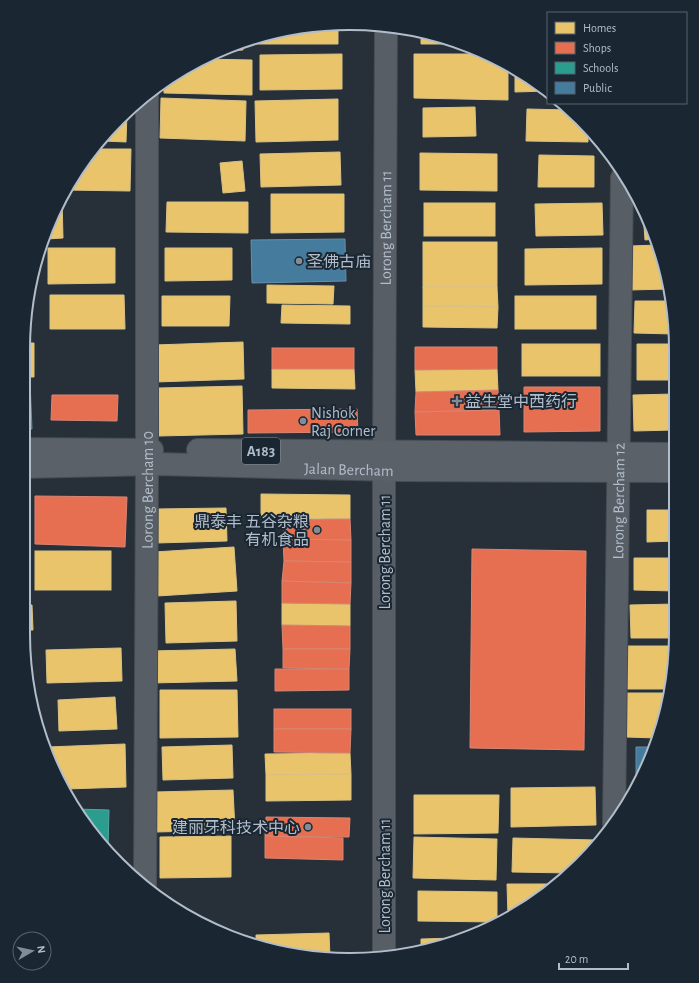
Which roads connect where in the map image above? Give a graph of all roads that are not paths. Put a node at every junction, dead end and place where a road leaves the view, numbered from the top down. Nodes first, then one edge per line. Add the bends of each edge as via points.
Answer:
1 (386, 33) edge
2 (147, 102) edge
3 (622, 183) edge
4 (30, 449) edge
5 (669, 455) edge
6 (147, 457) junction
7 (384, 461) junction
8 (618, 463) junction
9 (30, 466) edge
10 (669, 470) edge
11 (614, 812) edge
12 (145, 879) edge
13 (384, 951) edge

1 - 7 street, Lorong Bercham 11
2 - 6 street, Lorong Bercham 10
3 - 8 street, Lorong Bercham 12
4 - 6 main road, Jalan Bercham / A183
5 - 8 main road, Jalan Bercham / A183
6 - 7 main road, Jalan Bercham / A183
6 - 9 main road, Jalan Bercham / A183
6 - 12 street, Lorong Bercham 10
7 - 8 main road, Jalan Bercham / A183
7 - 13 street, Lorong Bercham 11
8 - 10 main road, Jalan Bercham / A183
8 - 11 street, Lorong Bercham 12

